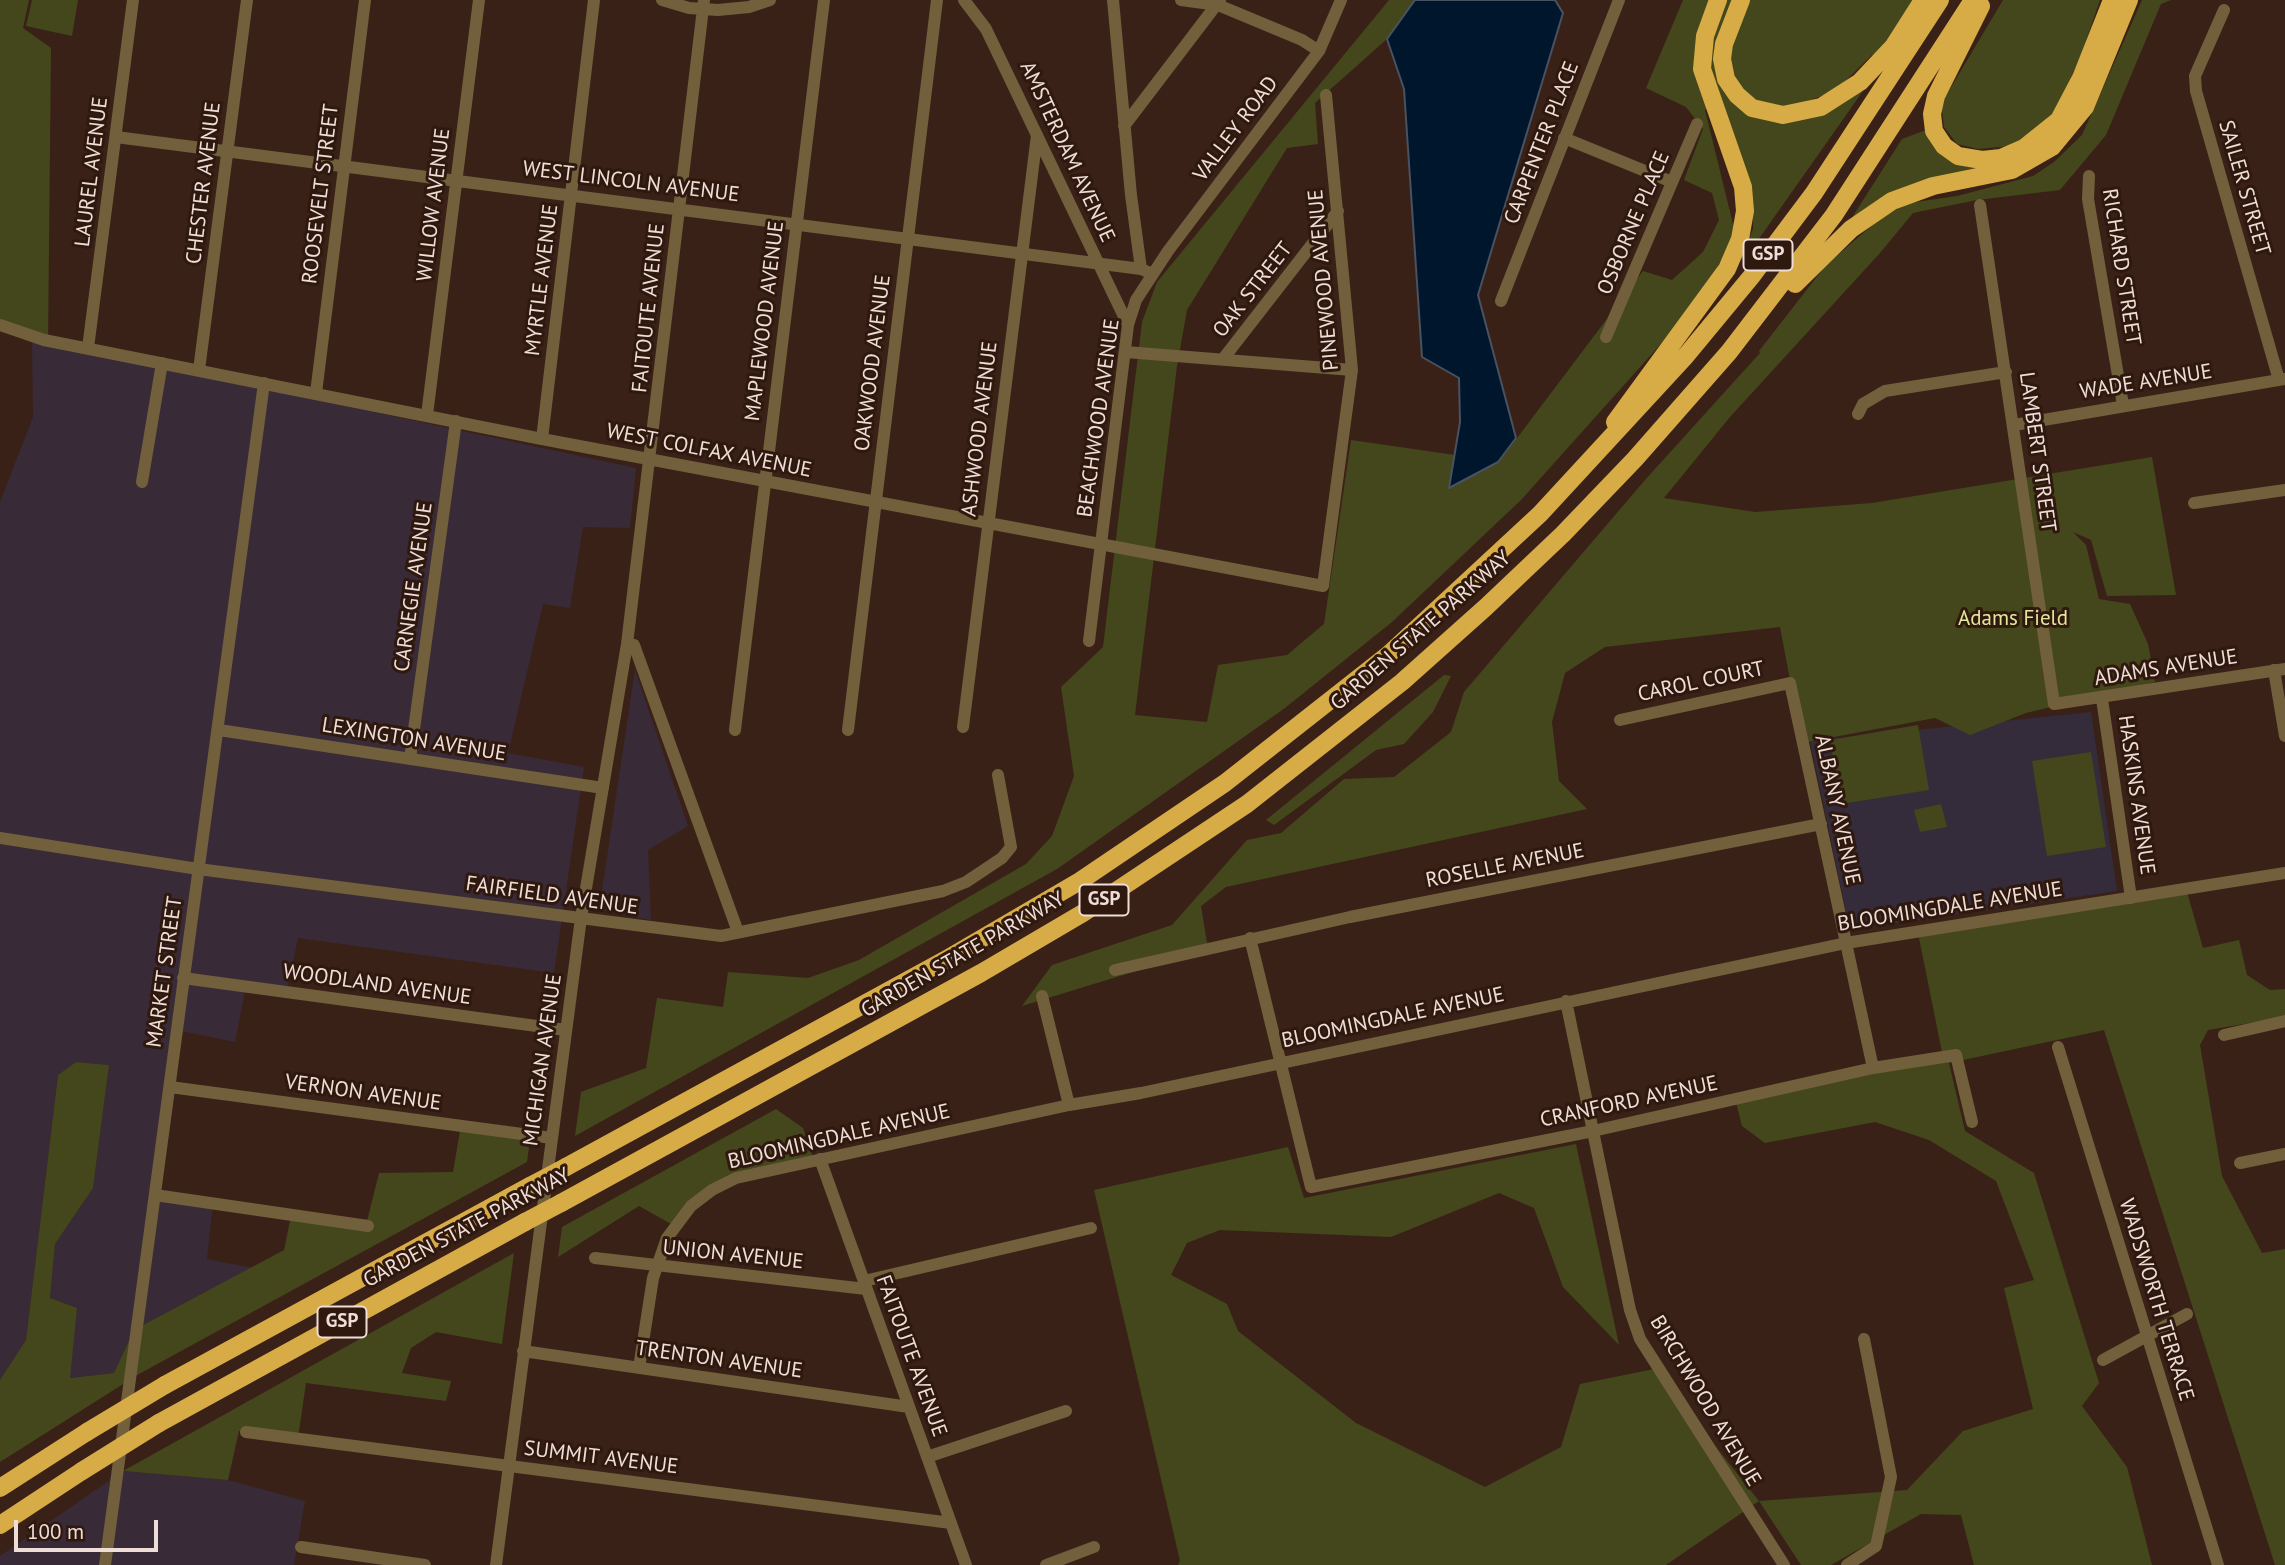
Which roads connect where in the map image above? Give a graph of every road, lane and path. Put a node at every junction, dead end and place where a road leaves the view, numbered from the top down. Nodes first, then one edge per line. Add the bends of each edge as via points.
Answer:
1 (133, 0) edge
2 (247, 0) edge
3 (365, 0) edge
4 (479, 0) edge
5 (594, 0) edge
6 (662, 0) edge
7 (770, 0) edge
8 (824, 0) edge
9 (937, 0) edge
10 (964, 0) edge
11 (1113, 0) edge
12 (1181, 0) edge
13 (1341, 0) edge
14 (1619, 0) edge
15 (1718, 0) edge
16 (1741, 0) edge
17 (1923, 0) edge
18 (1940, 0) edge
19 (1973, 0) edge
20 (1984, 0) edge
21 (2112, 0) edge
22 (2129, 0) edge
23 (1219, 3) edge
24 (703, 5) edge
25 (2224, 10) dead end
26 (1319, 51) junction
27 (1326, 95) dead end
28 (1697, 124) dead end
29 (1124, 126) junction
30 (1037, 135) junction
31 (116, 137) junction
32 (1564, 138) junction
33 (228, 151) junction
34 (344, 166) junction
35 (2089, 176) dead end
36 (456, 180) junction
37 (1672, 182) junction
38 (571, 194) junction
39 (1980, 205) dead end
40 (680, 208) junction
41 (1338, 211) junction
42 (796, 223) junction
43 (908, 237) junction
44 (1021, 251) junction
45 (1097, 261) junction
46 (1146, 271) junction
47 (1502, 301) dead end
48 (0, 325) edge
49 (1128, 325) junction
50 (1606, 337) dead end
51 (88, 348) junction
52 (1126, 352) junction
53 (1729, 352) junction
54 (1223, 359) junction
55 (162, 363) junction
56 (199, 370) junction
57 (1352, 370) junction
58 (2006, 372) junction
59 (2282, 380) edge
60 (264, 383) junction
61 (316, 393) junction
62 (2123, 405) junction
63 (1858, 414) dead end
64 (426, 415) junction
65 (456, 421) junction
66 (2014, 425) junction
67 (542, 439) junction
68 (651, 460) junction
69 (765, 481) junction
70 (142, 482) dead end
71 (1566, 488) junction
72 (2285, 490) edge
73 (876, 502) junction
74 (2194, 503) dead end
75 (989, 523) junction
76 (1102, 544) junction
77 (1323, 586) joint
78 (1089, 641) dead end
79 (627, 645) junction
80 (2280, 670) edge
81 (1790, 682) joint
82 (2102, 699) junction
83 (2054, 704) joint
84 (1620, 720) dead end
85 (963, 727) dead end
86 (219, 730) junction
87 (735, 730) dead end
88 (848, 730) dead end
89 (2285, 736) edge
90 (410, 759) junction
91 (998, 775) dead end
92 (603, 788) junction
93 (1821, 824) junction
94 (0, 838) edge
95 (198, 869) junction
96 (2285, 873) edge
97 (2131, 898) junction
98 (581, 918) junction
99 (738, 932) junction
100 (1250, 939) junction
101 (1846, 943) junction
102 (1115, 970) dead end
103 (183, 978) junction
104 (1042, 996) dead end
105 (1566, 1001) junction
106 (2285, 1021) edge
107 (566, 1030) junction
108 (2224, 1035) dead end
109 (2058, 1047) dead end
110 (1280, 1062) junction
111 (1874, 1068) junction
112 (170, 1087) junction
113 (1069, 1105) junction
114 (1972, 1122) dead end
115 (1593, 1131) junction
116 (552, 1138) junction
117 (2285, 1154) edge
118 (820, 1159) junction
119 (2240, 1163) dead end
120 (155, 1195) junction
121 (368, 1226) dead end
122 (1091, 1228) dead end
123 (595, 1258) dead end
124 (656, 1265) junction
125 (865, 1285) junction
126 (2186, 1314) dead end
127 (2147, 1336) junction
128 (1864, 1339) dead end
129 (523, 1351) junction
130 (2103, 1360) dead end
131 (639, 1368) junction
132 (909, 1407) junction
133 (1066, 1411) dead end
134 (246, 1432) dead end
135 (927, 1457) junction
136 (509, 1466) junction
137 (0, 1488) edge
138 (951, 1523) junction
139 (0, 1525) edge
140 (301, 1547) dead end
141 (1094, 1547) dead end
142 (106, 1565) edge
143 (425, 1565) edge
144 (496, 1565) edge
145 (966, 1565) edge
146 (1046, 1565) edge
147 (1784, 1565) edge
148 (1847, 1565) edge
149 (2218, 1565) edge

1 - 31 street, LAUREL AVENUE
2 - 33 street, CHESTER AVENUE
3 - 34 street, ROOSEVELT STREET
4 - 36 street, WILLOW AVENUE
5 - 38 street, MYRTLE AVENUE
6 - 24 street
7 - 24 street via 733,9
8 - 42 street, MAPLEWOOD AVENUE
9 - 43 street, OAKWOOD AVENUE
10 - 30 street, AMSTERDAM AVENUE via 986,29
11 - 29 street
12 - 23 street
13 - 26 street, VALLEY ROAD
14 - 32 street, CARPENTER PLACE
15 - 71 highway via 1705,36 1702,69 1743,187 1745,218 1738,247 1727,269
16 - 17 highway via 1724,44 1726,79 1752,108 1783,115 1821,107 1860,82 1893,47
18 - 71 highway, GARDEN STATE PARKWAY / GSP via 1847,145 1758,268
19 - 53 highway, GARDEN STATE PARKWAY / GSP via 1834,215
20 - 21 highway via 1939,88 1932,114 1934,131 1944,146 1958,156 1976,160 2017,152 2055,125 2077,87
22 - 53 highway via 2085,107 2052,147 2018,168 1923,189 1871,214 1842,237
23 - 26 street
23 - 29 street
24 - 40 street, FAITOUTE AVENUE
25 - 59 street, SAILER STREET via 2195,76 2196,91
26 - 46 street, VALLEY ROAD
27 - 41 street, PINEWOOD AVENUE
28 - 37 street, OSBORNE PLACE
29 - 46 street
30 - 44 street, ASHWOOD AVENUE
30 - 45 street, AMSTERDAM AVENUE
31 - 33 street, WEST LINCOLN AVENUE
31 - 51 street, LAUREL AVENUE
32 - 37 street
32 - 47 street, CARPENTER PLACE
33 - 34 street, WEST LINCOLN AVENUE
33 - 56 street, CHESTER AVENUE
34 - 36 street, WEST LINCOLN AVENUE
34 - 61 street, ROOSEVELT STREET
35 - 62 street, RICHARD STREET via 2088,199
36 - 38 street, WEST LINCOLN AVENUE
36 - 64 street, WILLOW AVENUE
37 - 50 street, OSBORNE PLACE
38 - 40 street, WEST LINCOLN AVENUE
38 - 67 street, MYRTLE AVENUE
39 - 58 street, LAMBERT STREET
40 - 42 street, WEST LINCOLN AVENUE
40 - 68 street, FAITOUTE AVENUE
41 - 54 street, OAK STREET
41 - 57 street, PINEWOOD AVENUE
42 - 43 street, WEST LINCOLN AVENUE
42 - 69 street, MAPLEWOOD AVENUE
43 - 44 street, WEST LINCOLN AVENUE
43 - 73 street, OAKWOOD AVENUE
44 - 45 street, WEST LINCOLN AVENUE
44 - 75 street, ASHWOOD AVENUE
45 - 46 street, WEST LINCOLN AVENUE
45 - 49 street, AMSTERDAM AVENUE
46 - 49 street, BEACHWOOD AVENUE
48 - 51 street, WEST COLFAX AVENUE via 28,336
49 - 52 street, BEACHWOOD AVENUE
51 - 55 street, WEST COLFAX AVENUE
52 - 54 street
52 - 76 street, BEACHWOOD AVENUE
53 - 139 highway, GARDEN STATE PARKWAY / GSP, bridge via 1611,484 1486,607 1351,724 1247,804 1138,878 1027,947 159,1423
54 - 57 street
55 - 56 street, WEST COLFAX AVENUE
55 - 70 street
56 - 60 street, WEST COLFAX AVENUE
57 - 77 street, PINEWOOD AVENUE
58 - 63 street via 1885,391 1863,404
58 - 66 street, LAMBERT STREET
59 - 62 street, WADE AVENUE
60 - 61 street, WEST COLFAX AVENUE
60 - 86 street, MARKET STREET
61 - 64 street, WEST COLFAX AVENUE
62 - 66 street, WADE AVENUE
64 - 65 street, WEST COLFAX AVENUE
65 - 67 street, WEST COLFAX AVENUE
65 - 90 street, CARNEGIE AVENUE
66 - 83 street, LAMBERT STREET
67 - 68 street, WEST COLFAX AVENUE
68 - 69 street, WEST COLFAX AVENUE
68 - 79 street, FAITOUTE AVENUE
69 - 73 street, WEST COLFAX AVENUE
69 - 87 street, MAPLEWOOD AVENUE
71 - 137 highway, GARDEN STATE PARKWAY / GSP, bridge via 1389,654 1169,823 976,943 165,1385
72 - 74 street
73 - 75 street, WEST COLFAX AVENUE
73 - 88 street, OAKWOOD AVENUE
75 - 76 street, WEST COLFAX AVENUE
75 - 85 street, ASHWOOD AVENUE
76 - 77 street, WEST COLFAX AVENUE
76 - 78 street, BEACHWOOD AVENUE
79 - 92 street, MICHIGAN AVENUE
79 - 99 street via 634,645
80 - 82 street, ADAMS AVENUE
80 - 89 street
81 - 84 street, CAROL COURT
81 - 93 street, ALBANY AVENUE
82 - 83 street, ADAMS AVENUE
82 - 97 street, HASKINS AVENUE
86 - 90 street, LEXINGTON AVENUE
86 - 95 street, MARKET STREET
90 - 92 street, LEXINGTON AVENUE
91 - 99 street, FAIRFIELD AVENUE via 1011,847 967,882 943,891
92 - 98 street, MICHIGAN AVENUE
93 - 100 street, ROSELLE AVENUE
93 - 101 street, ALBANY AVENUE
94 - 95 street, FAIRFIELD AVENUE
95 - 98 street, FAIRFIELD AVENUE
95 - 103 street, MARKET STREET
96 - 97 street, BLOOMINGDALE AVENUE
97 - 101 street, BLOOMINGDALE AVENUE
98 - 99 street, FAIRFIELD AVENUE via 701,935
98 - 107 street, MICHIGAN AVENUE
100 - 102 street, ROSELLE AVENUE
100 - 110 street
101 - 105 street, BLOOMINGDALE AVENUE
101 - 111 street, ALBANY AVENUE
103 - 107 street, WOODLAND AVENUE
103 - 112 street, MARKET STREET
104 - 113 street
105 - 110 street, BLOOMINGDALE AVENUE
105 - 115 street, BIRCHWOOD AVENUE
106 - 108 street
107 - 116 street, MICHIGAN AVENUE
109 - 127 street, WADSWORTH TERRACE
110 - 113 street, BLOOMINGDALE AVENUE
110 - 115 street, CRANFORD AVENUE via 1311,1187
111 - 114 street, CRANFORD AVENUE via 1956,1055
111 - 115 street, CRANFORD AVENUE
112 - 116 street, VERNON AVENUE
112 - 120 street, MARKET STREET
113 - 118 street, BLOOMINGDALE AVENUE
115 - 147 street, BIRCHWOOD AVENUE via 1640,1339
116 - 129 street, MICHIGAN AVENUE
117 - 119 street
118 - 124 street, BLOOMINGDALE AVENUE via 749,1175 712,1190 674,1227
118 - 125 street, FAITOUTE AVENUE
120 - 121 street
120 - 142 street, MARKET STREET
122 - 125 street
123 - 124 street, UNION AVENUE
124 - 125 street, UNION AVENUE
124 - 131 street, BLOOMINGDALE AVENUE
125 - 132 street, FAITOUTE AVENUE
126 - 127 street
127 - 130 street
127 - 149 street, WADSWORTH TERRACE
128 - 148 street via 1891,1477 1879,1541
129 - 131 street, TRENTON AVENUE
129 - 136 street, MICHIGAN AVENUE
131 - 132 street, TRENTON AVENUE
132 - 135 street, FAITOUTE AVENUE
133 - 135 street
134 - 136 street, SUMMIT AVENUE
135 - 138 street, FAITOUTE AVENUE
136 - 138 street, SUMMIT AVENUE
136 - 144 street, MICHIGAN AVENUE
138 - 145 street, FAITOUTE AVENUE
140 - 143 street
141 - 146 street

